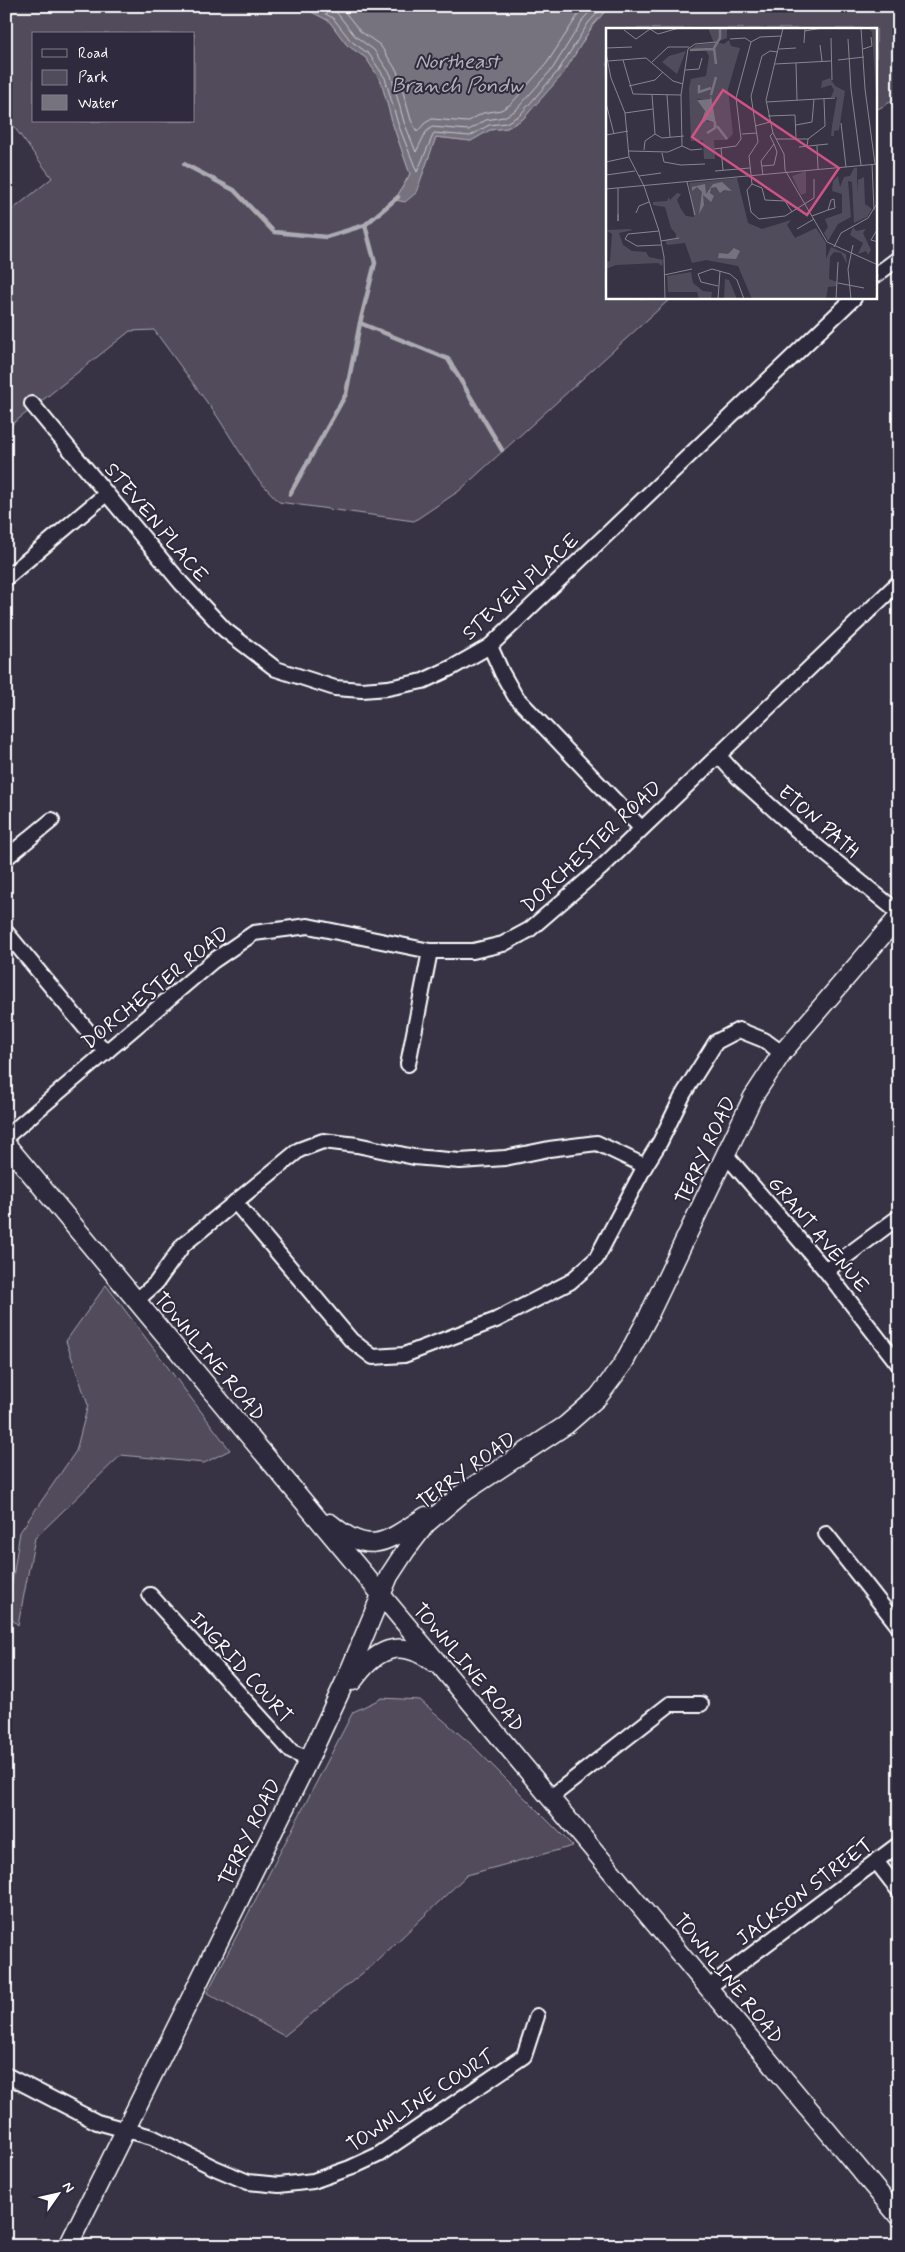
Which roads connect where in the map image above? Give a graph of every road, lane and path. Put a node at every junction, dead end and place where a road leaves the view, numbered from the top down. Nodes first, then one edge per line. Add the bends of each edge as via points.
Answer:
1 (899, 258) edge
2 (878, 274) edge
3 (853, 299) edge
4 (32, 404) dead end
5 (106, 494) junction
6 (6, 578) edge
7 (899, 582) edge
8 (490, 646) junction
9 (718, 755) junction
10 (52, 820) dead end
11 (641, 828) junction
12 (6, 858) edge
13 (899, 914) edge
14 (6, 932) edge
15 (430, 951) junction
16 (106, 1053) junction
17 (782, 1053) junction
18 (408, 1064) dead end
19 (6, 1137) edge
20 (6, 1144) edge
21 (726, 1154) junction
22 (645, 1166) junction
23 (235, 1202) junction
24 (899, 1216) edge
25 (826, 1271) junction
26 (136, 1301) junction
27 (899, 1365) edge
28 (285, 1479) junction
29 (460, 1495) junction
30 (826, 1534) dead end
31 (381, 1594) junction
32 (150, 1595) dead end
33 (899, 1627) edge
34 (447, 1673) junction
35 (701, 1704) dead end
36 (329, 1716) junction
37 (309, 1759) junction
38 (551, 1797) junction
39 (899, 1844) edge
40 (876, 1861) junction
41 (899, 1891) edge
42 (709, 1988) junction
43 (537, 2016) dead end
44 (6, 2075) edge
45 (126, 2129) junction
46 (899, 2218) edge
47 (68, 2246) edge

1 - 2 street
3 - 8 street, STEVEN PLACE
4 - 5 street, STEVEN PLACE
5 - 6 street
5 - 8 street, STEVEN PLACE via 224,630 276,669 335,688 388,688 423,681
7 - 9 street, DORCHESTER ROAD
8 - 11 street via 515,696
9 - 11 street, DORCHESTER ROAD
9 - 13 street, ETON PATH via 792,826
10 - 12 street
11 - 15 street, DORCHESTER ROAD via 569,897 529,930 504,944 473,951
13 - 17 street, TERRY ROAD
14 - 16 street
15 - 16 street, DORCHESTER ROAD via 308,926 254,933 213,961
15 - 18 street
16 - 19 street, DORCHESTER ROAD
17 - 21 street, TERRY ROAD via 754,1096
17 - 22 street via 764,1040 739,1030 716,1042
20 - 26 street, TOWNLINE ROAD
21 - 25 street, GRANT AVENUE
21 - 29 street, TERRY ROAD via 648,1317 623,1364 598,1397 566,1426
22 - 23 street via 598,1143 505,1158 460,1161 322,1141 299,1150
22 - 23 street via 596,1259 570,1282 496,1320 404,1355 373,1357 351,1340
23 - 26 street via 183,1245 156,1283
24 - 25 street
25 - 27 street, GRANT AVENUE
26 - 28 street, TOWNLINE ROAD
28 - 29 street via 319,1514 346,1536 363,1543 391,1539
28 - 31 street, TOWNLINE ROAD
29 - 31 street, TERRY ROAD via 426,1524 406,1550
30 - 33 street
31 - 34 street, TOWNLINE ROAD
31 - 36 street, TERRY ROAD
32 - 37 street, INGRID COURT via 292,1752
34 - 36 street via 416,1652 384,1650 363,1666
34 - 38 street, TOWNLINE ROAD
35 - 38 street via 670,1704
36 - 37 street, TERRY ROAD
37 - 45 street, TERRY ROAD
38 - 42 street, TOWNLINE ROAD
39 - 40 street, JACKSON STREET
40 - 41 street
40 - 42 street, JACKSON STREET
42 - 46 street, TOWNLINE ROAD
43 - 45 street, TOWNLINE COURT via 524,2056 378,2155 313,2181 279,2185 248,2182 152,2137
44 - 45 street, TOWNLINE COURT via 97,2122
45 - 47 street, TERRY ROAD

